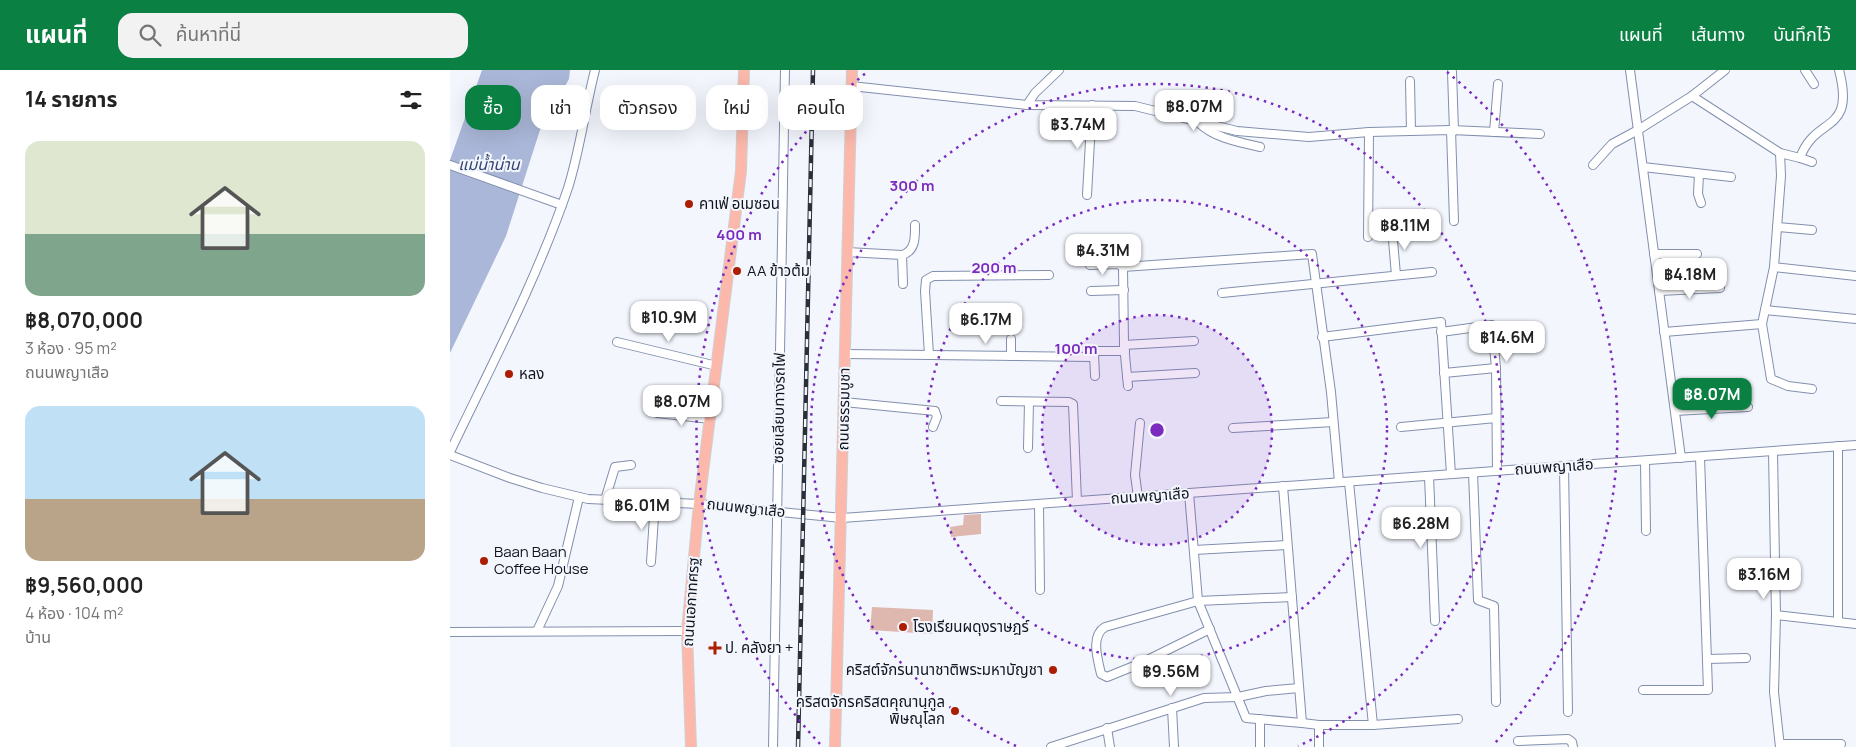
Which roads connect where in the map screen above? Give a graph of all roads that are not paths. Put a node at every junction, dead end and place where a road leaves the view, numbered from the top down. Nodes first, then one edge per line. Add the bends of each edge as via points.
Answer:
1 (595, 70) edge
2 (744, 70) edge
3 (785, 70) edge
4 (852, 70) edge
5 (1059, 70) edge
6 (1630, 70) edge
7 (1726, 70) edge
8 (1805, 70) edge
9 (1840, 70) edge
10 (1452, 72) dead end
11 (1410, 81) dead end
12 (1498, 84) dead end
13 (1814, 84) dead end
14 (852, 85) edge
15 (863, 87) edge
16 (1692, 96) junction
17 (1027, 105) junction
18 (1092, 105) junction
19 (1197, 121) junction
20 (851, 130) edge
21 (1453, 130) junction
22 (1638, 130) junction
23 (1411, 131) junction
24 (1369, 132) junction
25 (1494, 132) junction
26 (1540, 134) dead end
27 (1260, 147) dead end
28 (1780, 153) junction
29 (1800, 158) junction
30 (1812, 162) dead end
31 (450, 164) edge
32 (1593, 165) dead end
33 (1643, 167) junction
34 (1699, 174) junction
35 (1731, 177) dead end
36 (1087, 195) dead end
37 (1701, 204) dead end
38 (562, 205) junction
39 (1454, 222) dead end
40 (915, 225) dead end
41 (1777, 226) junction
42 (1392, 229) dead end
43 (1812, 230) dead end
44 (1368, 237) dead end
45 (847, 252) junction
46 (1654, 254) junction
47 (1697, 254) dead end
48 (902, 255) junction
49 (1090, 265) dead end
50 (1123, 267) junction
51 (1774, 267) junction
52 (1432, 272) dead end
53 (1050, 275) dead end
54 (1396, 275) junction
55 (1856, 276) edge
56 (903, 284) dead end
57 (1316, 284) junction
58 (1720, 288) dead end
59 (1124, 290) junction
60 (1091, 291) dead end
61 (1659, 291) junction
62 (1222, 293) dead end
63 (1765, 310) junction
64 (1856, 318) edge
65 (1762, 324) junction
66 (1442, 332) junction
67 (1664, 332) junction
68 (1322, 337) junction
69 (1011, 339) dead end
70 (1194, 341) dead end
71 (617, 342) dead end
72 (1124, 348) junction
73 (845, 354) junction
74 (1094, 354) junction
75 (929, 355) junction
76 (1011, 356) junction
77 (716, 366) junction
78 (1496, 368) junction
79 (1195, 373) dead end
80 (1444, 373) junction
81 (1095, 376) dead end
82 (1127, 376) junction
83 (1128, 386) dead end
84 (1812, 389) dead end
85 (1001, 401) dead end
86 (844, 402) junction
87 (1029, 402) junction
88 (1748, 407) dead end
89 (1675, 411) junction
90 (657, 413) dead end
91 (1496, 418) junction
92 (710, 419) junction
93 (1333, 422) junction
94 (1140, 423) dead end
95 (1448, 423) junction
96 (933, 427) dead end
97 (1400, 427) dead end
98 (1232, 428) dead end
99 (1856, 445) edge
100 (1838, 446) junction
101 (1028, 448) dead end
102 (1773, 452) junction
103 (450, 454) edge
104 (1700, 457) junction
105 (1681, 458) junction
106 (1645, 461) junction
107 (631, 465) dead end
108 (1564, 466) junction
109 (1497, 471) junction
110 (1472, 473) junction
111 (1451, 474) junction
112 (1429, 476) junction
113 (1339, 482) junction
114 (1350, 482) junction
115 (1283, 486) junction
116 (1189, 493) junction
117 (579, 497) junction
118 (1138, 497) junction
119 (605, 500) junction
120 (1077, 501) junction
121 (655, 502) junction
122 (699, 504) junction
123 (1040, 504) junction
124 (777, 512) junction
125 (842, 518) junction
126 (1646, 531) dead end
127 (1288, 545) junction
128 (1194, 550) junction
129 (651, 562) dead end
130 (1040, 590) dead end
131 (1292, 597) junction
132 (1198, 601) junction
133 (1776, 616) junction
134 (1435, 621) dead end
135 (1838, 622) junction
136 (1856, 624) edge
137 (1210, 629) junction
138 (686, 630) junction
139 (537, 631) junction
140 (450, 632) edge
141 (1746, 658) dead end
142 (1707, 659) junction
143 (1299, 688) junction
144 (1643, 690) dead end
145 (1238, 697) junction
146 (1496, 702) dead end
147 (1172, 708) junction
148 (1568, 712) dead end
149 (1260, 719) junction
150 (1458, 719) dead end
151 (1302, 723) junction
152 (1319, 725) junction
153 (1373, 725) junction
154 (1107, 728) junction
155 (1518, 741) dead end
156 (1841, 744) dead end
157 (1780, 745) edge
158 (691, 747) edge
159 (773, 747) edge
160 (835, 747) edge
161 (1050, 747) edge
162 (1110, 747) edge
163 (1174, 747) edge
164 (1260, 747) edge
165 (1319, 747) edge
166 (1573, 747) edge

1 - 38 street, ถนนพญาเสือ via 574,168
2 - 77 main road, ถนนเอกาทศรฐ via 741,172
3 - 124 street, ซอยเลียบทางรถไฟ
4 - 14 main road, ถนนธรรมบูชา
5 - 17 street
6 - 22 street
7 - 16 street
8 - 13 street
9 - 29 street via 1848,104 1846,112 1840,120 1810,140
10 - 21 street
11 - 23 street
12 - 25 street
15 - 17 street
16 - 22 street
16 - 28 street
17 - 18 street
18 - 19 street via 1135,106
18 - 36 street
19 - 24 street via 1238,131 1309,137
19 - 27 street via 1212,133
20 - 45 main road, ถนนธรรมบูชา
21 - 23 street
21 - 25 street
21 - 39 street
22 - 32 street via 1612,144
22 - 33 street
23 - 24 street
24 - 44 street
25 - 26 street
28 - 29 street
28 - 41 street
29 - 30 street
31 - 38 street
33 - 34 street
33 - 46 street
34 - 35 street
34 - 37 street
38 - 103 street, ถนนพญาเสือ
40 - 48 street via 913,246
41 - 43 street
41 - 51 street
42 - 54 street
45 - 48 street
45 - 73 main road, ถนนธรรมบูชา
46 - 47 street
46 - 61 street
48 - 56 street
49 - 50 street via 1118,264
50 - 57 street via 1312,254
50 - 59 street
51 - 55 street
51 - 63 street
52 - 54 street
53 - 75 street via 929,278 925,291
54 - 57 street
57 - 62 street
57 - 68 street
58 - 61 street
59 - 60 street
59 - 72 street
61 - 67 street
63 - 64 street
63 - 65 street
65 - 67 street
65 - 84 street via 1771,379 1788,386
66 - 68 street via 1441,322
66 - 78 street via 1492,325
66 - 80 street
67 - 89 street
68 - 93 street
69 - 76 street
70 - 72 street
71 - 77 street
72 - 74 street via 1096,351
72 - 82 street
73 - 75 street
73 - 86 main road, ถนนธรรมบูชา
74 - 76 street via 1092,357
74 - 81 street
75 - 76 street
77 - 92 main road, ถนนเอกาทศรฐ
78 - 80 street
78 - 91 street
79 - 82 street
80 - 95 street
82 - 83 street
85 - 87 street
86 - 96 street via 935,411 938,417
86 - 125 main road, ถนนธรรมบูชา
87 - 101 street
87 - 120 street via 1069,402 1074,406
88 - 89 street
89 - 105 street
90 - 92 street
91 - 95 street
91 - 109 street
92 - 122 main road, ถนนเอกาทศรฐ
93 - 98 street
93 - 113 street
94 - 118 street via 1135,475
95 - 97 street
95 - 111 street
99 - 100 street, ถนนพญาเสือ
100 - 102 street, ถนนพญาเสือ
100 - 135 street
102 - 104 street, ถนนพญาเสือ
102 - 133 street
103 - 117 street, ถนนพญาเสือ via 518,480
104 - 105 street, ถนนพญาเสือ
104 - 142 street
105 - 106 street, ถนนพญาเสือ
106 - 108 street, ถนนพญาเสือ
106 - 126 street
107 - 119 street via 615,467
108 - 109 street, ถนนพญาเสือ
108 - 148 street
109 - 110 street, ถนนพญาเสือ
110 - 111 street, ถนนพญาเสือ
110 - 146 street via 1478,600 1494,606
111 - 112 street, ถนนพญาเสือ
112 - 114 street, ถนนพญาเสือ
112 - 134 street
113 - 114 street, ถนนพญาเสือ
113 - 115 street, ถนนพญาเสือ
114 - 153 street
115 - 116 street, ถนนพญาเสือ
115 - 127 street
116 - 118 street, ถนนพญาเสือ
116 - 128 street
117 - 119 street, ถนนพญาเสือ
117 - 139 street via 558,586
118 - 120 street, ถนนพญาเสือ
119 - 121 street, ถนนพญาเสือ
120 - 123 street, ถนนพญาเสือ
121 - 122 street, ถนนพญาเสือ
121 - 129 street
122 - 124 street, ถนนพญาเสือ
122 - 138 main road, ถนนเอกาทศรฐ
123 - 125 street, ถนนพญาเสือ
123 - 130 street
124 - 125 street, ถนนพญาเสือ
124 - 159 street, ซอยเลียบทางรถไฟ
125 - 160 main road, ถนนธรรมบูชา
127 - 128 street
127 - 131 street
128 - 132 street
131 - 132 street
131 - 143 street
132 - 137 street
132 - 137 street via 1102,628 1096,645 1101,674 1107,677 1115,674
133 - 135 street
133 - 157 street via 1774,692
135 - 136 street
137 - 145 street
138 - 139 street
138 - 158 main road, ถนนเอกาทศรฐ
139 - 140 street
141 - 142 street
142 - 144 street via 1708,690
143 - 145 street
143 - 151 street
145 - 147 street via 1204,698
145 - 149 street via 1246,718
147 - 154 street
147 - 163 street
149 - 151 street
149 - 164 street
150 - 153 street
151 - 152 street
152 - 153 street
152 - 165 street
154 - 161 street
154 - 162 street
155 - 166 street via 1568,739
156 - 157 street

